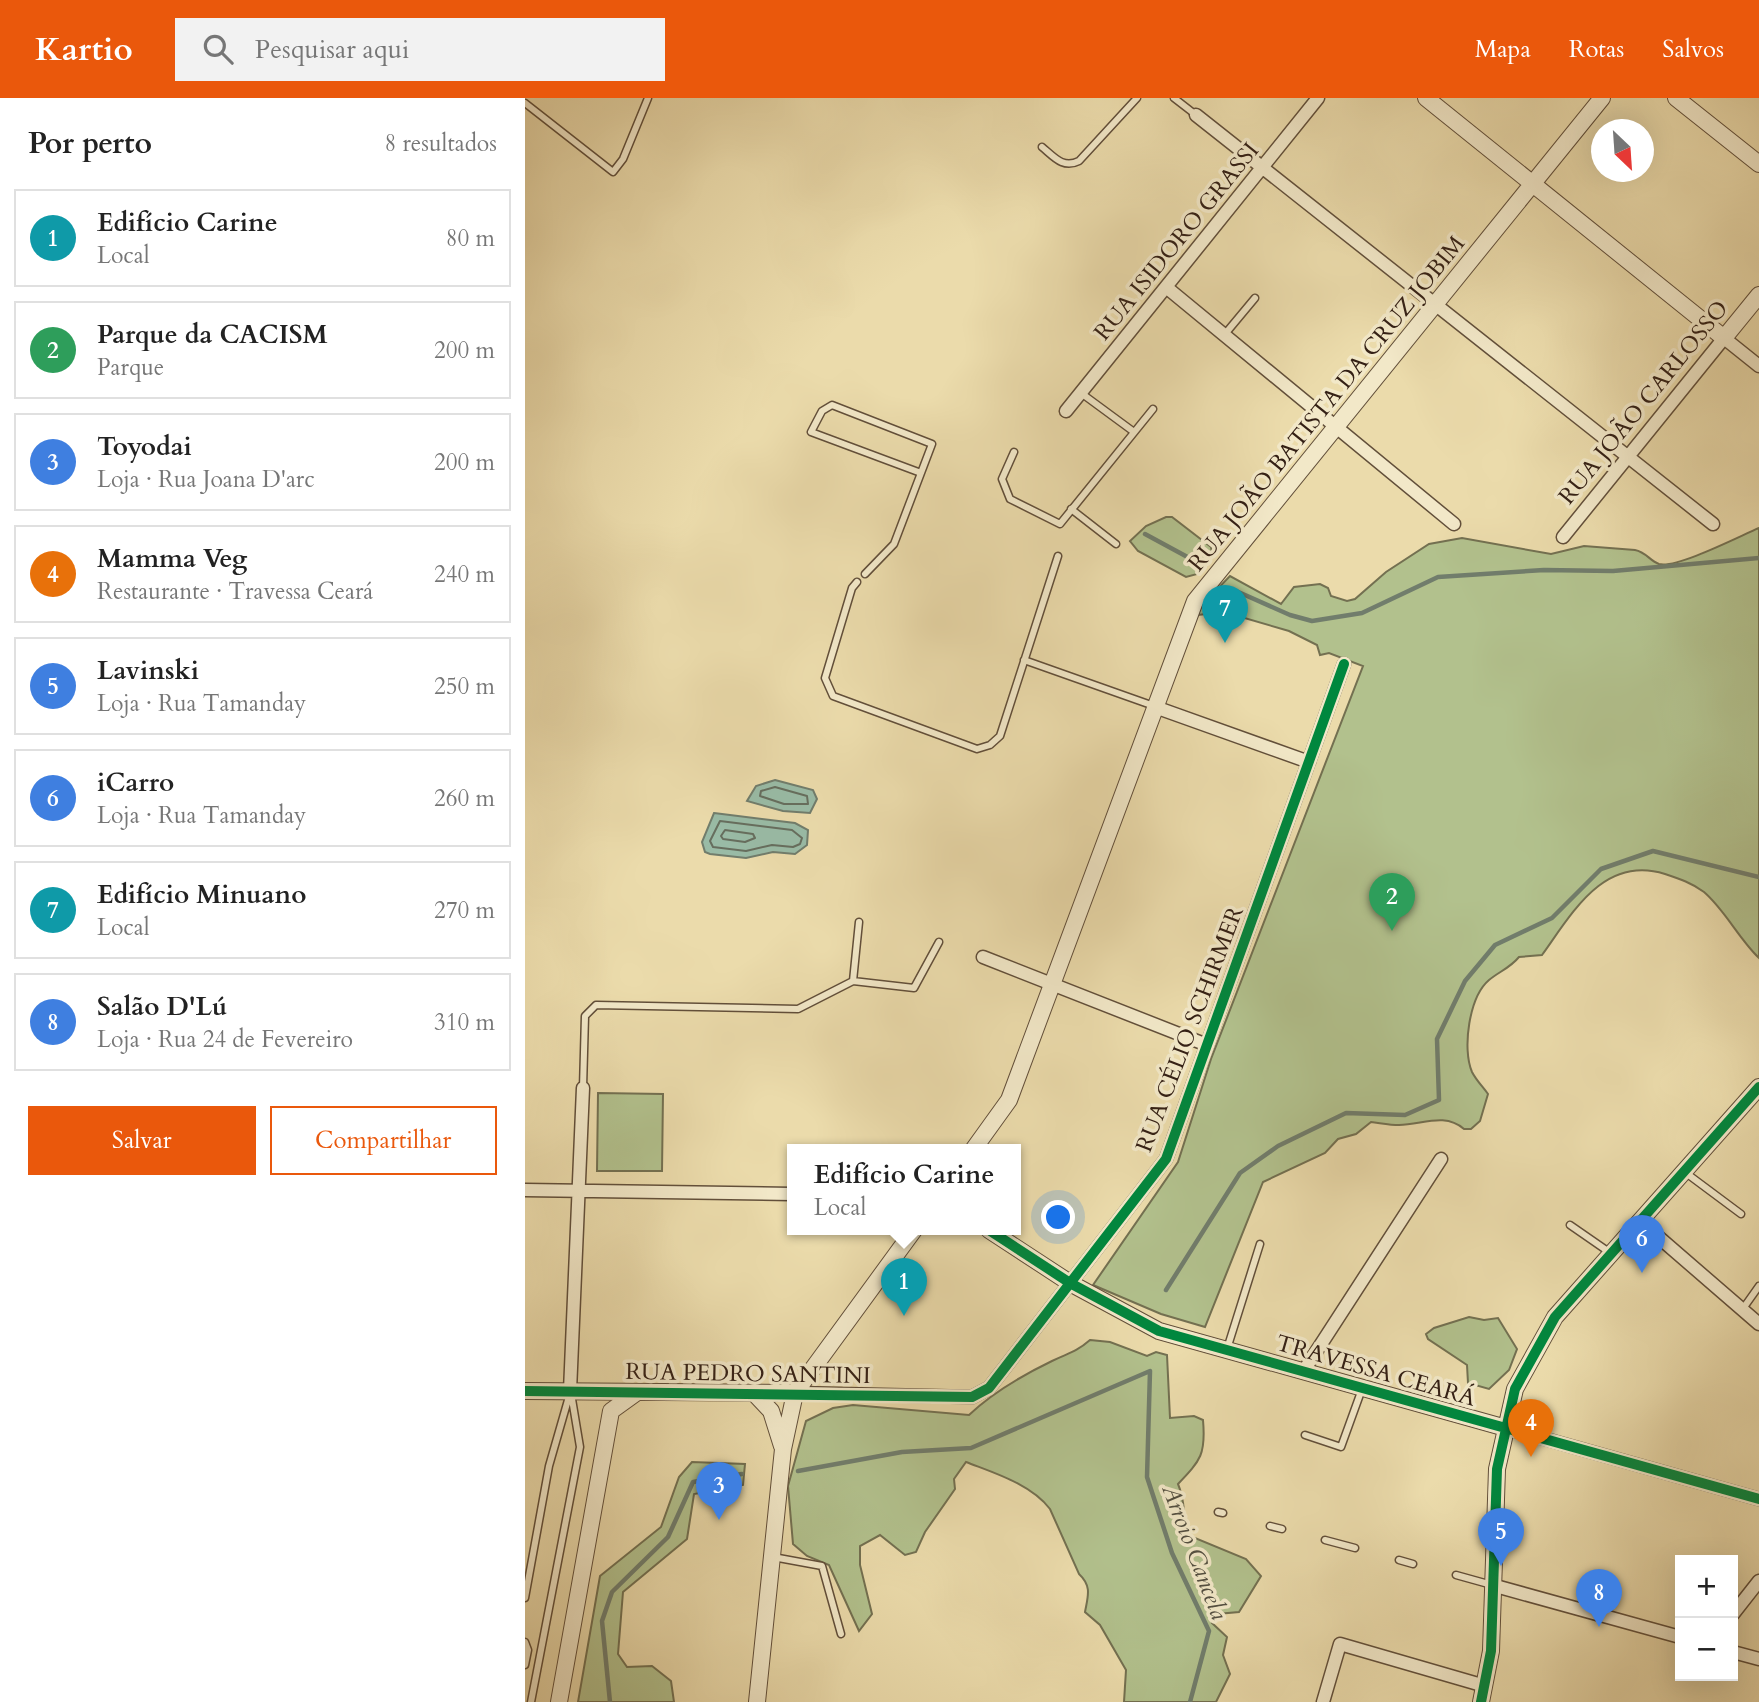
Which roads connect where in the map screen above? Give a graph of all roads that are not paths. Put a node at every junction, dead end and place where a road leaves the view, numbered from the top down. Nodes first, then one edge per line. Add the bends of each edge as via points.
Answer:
1 (648, 98) edge
2 (1137, 98) edge
3 (1174, 98) edge
4 (1318, 98) edge
5 (1426, 98) edge
6 (1602, 98) edge
7 (1676, 98) edge
8 (525, 103) edge
9 (1196, 115) joint
10 (1042, 148) dead end
11 (1759, 164) edge
12 (1262, 167) junction
13 (1532, 184) junction
14 (1165, 287) junction
15 (1759, 295) edge
16 (1255, 298) dead end
17 (1435, 304) junction
18 (1224, 335) junction
19 (1724, 338) junction
20 (1759, 366) edge
21 (1080, 393) junction
22 (1153, 409) dead end
23 (1066, 411) dead end
24 (1336, 427) junction
25 (1134, 432) junction
26 (1014, 452) dead end
27 (1628, 456) junction
28 (921, 473) junction
29 (1071, 509) junction
30 (1454, 524) dead end
31 (1713, 524) dead end
32 (1563, 537) dead end
33 (1116, 544) dead end
34 (1058, 556) dead end
35 (866, 574) dead end
36 (857, 582) dead end
37 (1024, 660) junction
38 (1344, 664) dead end
39 (1155, 707) junction
40 (1309, 762) junction
41 (859, 922) dead end
42 (939, 942) dead end
43 (983, 957) dead end
44 (853, 981) junction
45 (1052, 984) junction
46 (1207, 1045) junction
47 (1759, 1087) edge
48 (583, 1088) joint
49 (976, 1144) edge
50 (1441, 1159) dead end
51 (1685, 1171) junction
52 (525, 1190) edge
53 (579, 1191) junction
54 (787, 1194) edge
55 (1741, 1214) dead end
56 (1640, 1222) junction
57 (1570, 1225) dead end
58 (909, 1235) edge
59 (997, 1235) edge
60 (1261, 1244) dead end
61 (1612, 1254) junction
62 (1070, 1283) junction
63 (1759, 1286) edge
64 (1742, 1310) junction
65 (1759, 1324) edge
66 (1227, 1350) junction
67 (1303, 1372) junction
68 (1363, 1387) junction
69 (525, 1391) edge
70 (570, 1391) junction
71 (596, 1392) junction
72 (636, 1392) junction
73 (795, 1393) junction
74 (755, 1394) junction
75 (971, 1397) joint
76 (611, 1411) junction
77 (1506, 1428) junction
78 (1305, 1435) dead end
79 (783, 1449) junction
80 (1759, 1499) edge
81 (1270, 1526) dead end
82 (1282, 1529) dead end
83 (1325, 1540) dead end
84 (1355, 1548) dead end
85 (772, 1557) junction
86 (1399, 1560) dead end
87 (1413, 1564) dead end
88 (1456, 1575) dead end
89 (1759, 1581) edge
90 (1492, 1585) junction
91 (525, 1598) edge
92 (1738, 1608) edge
93 (841, 1634) dead end
94 (1675, 1636) edge
95 (525, 1642) edge
96 (1738, 1653) edge
97 (1759, 1659) edge
98 (525, 1665) edge
99 (1485, 1686) junction
100 (531, 1702) edge
101 (559, 1702) edge
102 (757, 1702) edge
103 (1323, 1702) edge
104 (1481, 1702) edge

1 - 8 lane via 613,172
2 - 10 lane via 1079,161 1062,164
3 - 9 lane
4 - 12 street, RUA ISIDORO GRASSI
5 - 13 street
6 - 13 street, RUA JOÃO BATISTA DA CRUZ JOBIM
7 - 11 street
9 - 12 street
12 - 14 street, RUA ISIDORO GRASSI
12 - 17 street
13 - 17 street, RUA JOÃO BATISTA DA CRUZ JOBIM
13 - 19 street
14 - 18 street
14 - 21 street, RUA ISIDORO GRASSI
15 - 19 street, RUA JOÃO CARLOSSO
16 - 18 lane
17 - 24 street, RUA JOÃO BATISTA DA CRUZ JOBIM
17 - 27 street
18 - 24 street
19 - 20 street
19 - 27 street, RUA JOÃO CARLOSSO
21 - 23 street, RUA ISIDORO GRASSI
21 - 25 lane
22 - 25 lane
24 - 30 street
24 - 39 street, RUA JOÃO BATISTA DA CRUZ JOBIM via 1195,601
25 - 29 lane
26 - 29 lane via 1002,479 1010,499 1060,524
27 - 31 street
27 - 32 street, RUA JOÃO CARLOSSO
28 - 28 lane via 824,436 811,432 822,411 832,405 932,444
28 - 35 lane via 894,544
29 - 33 lane
34 - 37 lane
36 - 37 lane via 825,678 833,696 977,750 1000,736
37 - 39 lane
38 - 40 street, RUA CÉLIO SCHIRMER
39 - 40 street
39 - 45 street, RUA JOÃO BATISTA DA CRUZ JOBIM
40 - 46 street, RUA CÉLIO SCHIRMER
41 - 44 lane
42 - 44 lane via 914,988
43 - 45 street
44 - 48 lane via 798,1009 596,1005 585,1016
45 - 46 street
45 - 49 street, RUA JOÃO BATISTA DA CRUZ JOBIM via 1009,1100
46 - 62 street, RUA CÉLIO SCHIRMER via 1166,1159
47 - 51 street
48 - 53 street
50 - 67 street
51 - 55 lane
51 - 56 street
52 - 53 street
53 - 54 street
53 - 70 street
56 - 61 street
56 - 64 street
57 - 61 lane
58 - 73 street
59 - 62 street, TRAVESSA CEARÁ
60 - 66 lane
61 - 77 street via 1555,1317 1515,1389
62 - 66 street, TRAVESSA CEARÁ via 1159,1331
62 - 75 street, RUA CÉLIO SCHIRMER via 989,1388
63 - 64 lane
64 - 65 street
66 - 67 street, TRAVESSA CEARÁ
67 - 68 street, TRAVESSA CEARÁ
68 - 77 street, TRAVESSA CEARÁ
68 - 78 lane via 1341,1447
69 - 70 street, RUA PEDRO SANTINI
70 - 71 street, RUA PEDRO SANTINI
70 - 91 lane via 549,1465
70 - 100 lane via 580,1447
71 - 72 street, RUA PEDRO SANTINI
71 - 76 street
72 - 74 street, RUA PEDRO SANTINI
72 - 76 street
73 - 74 street, RUA PEDRO SANTINI
73 - 75 street, RUA PEDRO SANTINI
73 - 79 street
74 - 79 street via 771,1411
76 - 101 street
77 - 80 street, TRAVESSA CEARÁ
77 - 90 street via 1497,1469
79 - 85 street
81 - 82 lane
83 - 84 lane
85 - 93 lane via 822,1566
85 - 102 street
86 - 87 lane
88 - 90 lane
89 - 92 street
90 - 94 street
90 - 99 street via 1491,1651
95 - 98 lane
96 - 97 street
99 - 103 street via 1340,1644
99 - 104 street

